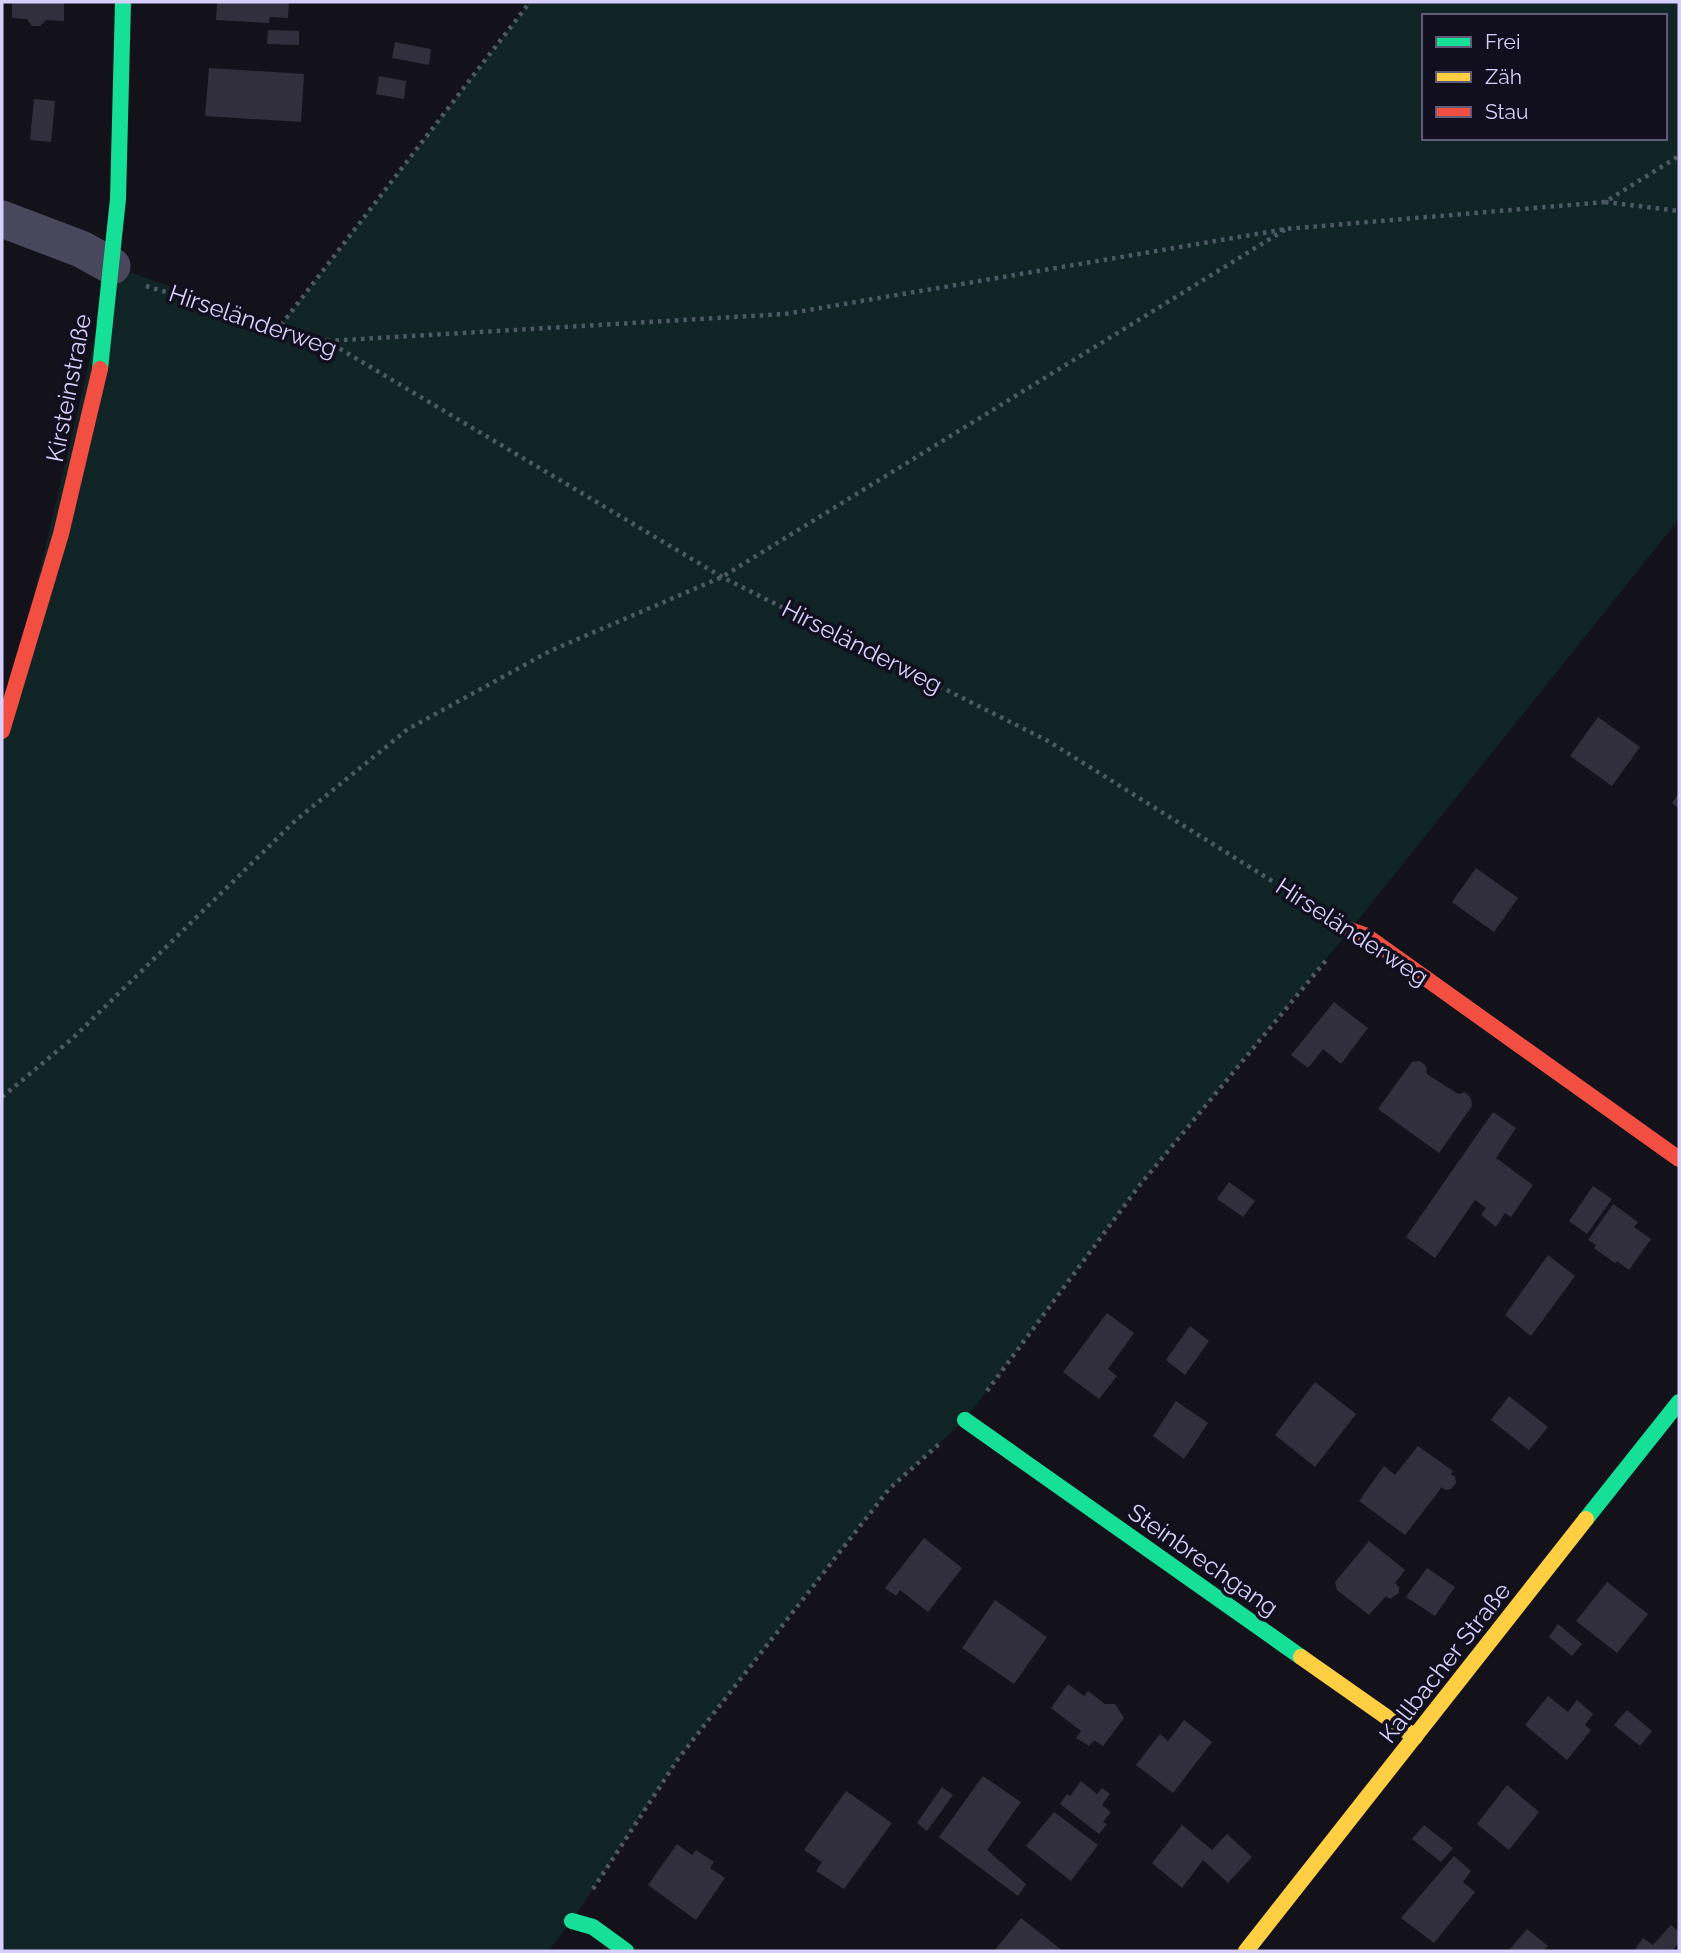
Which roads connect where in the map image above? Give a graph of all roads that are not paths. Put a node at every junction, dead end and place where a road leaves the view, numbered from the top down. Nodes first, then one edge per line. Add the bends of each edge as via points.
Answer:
1 (123, 2) edge
2 (2, 219) edge
3 (112, 266) junction
4 (2, 731) edge
5 (1350, 930) road end
6 (1679, 1159) edge
7 (1679, 1402) edge
8 (965, 1420) road end
9 (1415, 1737) junction
10 (572, 1921) road end
11 (626, 1951) edge
12 (1246, 1951) edge

1 - 3 street, Kirsteinstraße
2 - 3 street
3 - 4 street, Kirsteinstraße via 102,361 74,480
5 - 6 street, Hirseländerweg via 1364,935
7 - 9 street, Kallbacher Straße
8 - 9 street, Steinbrechgang
9 - 12 street, Kallbacher Straße
10 - 11 street via 593,1927

